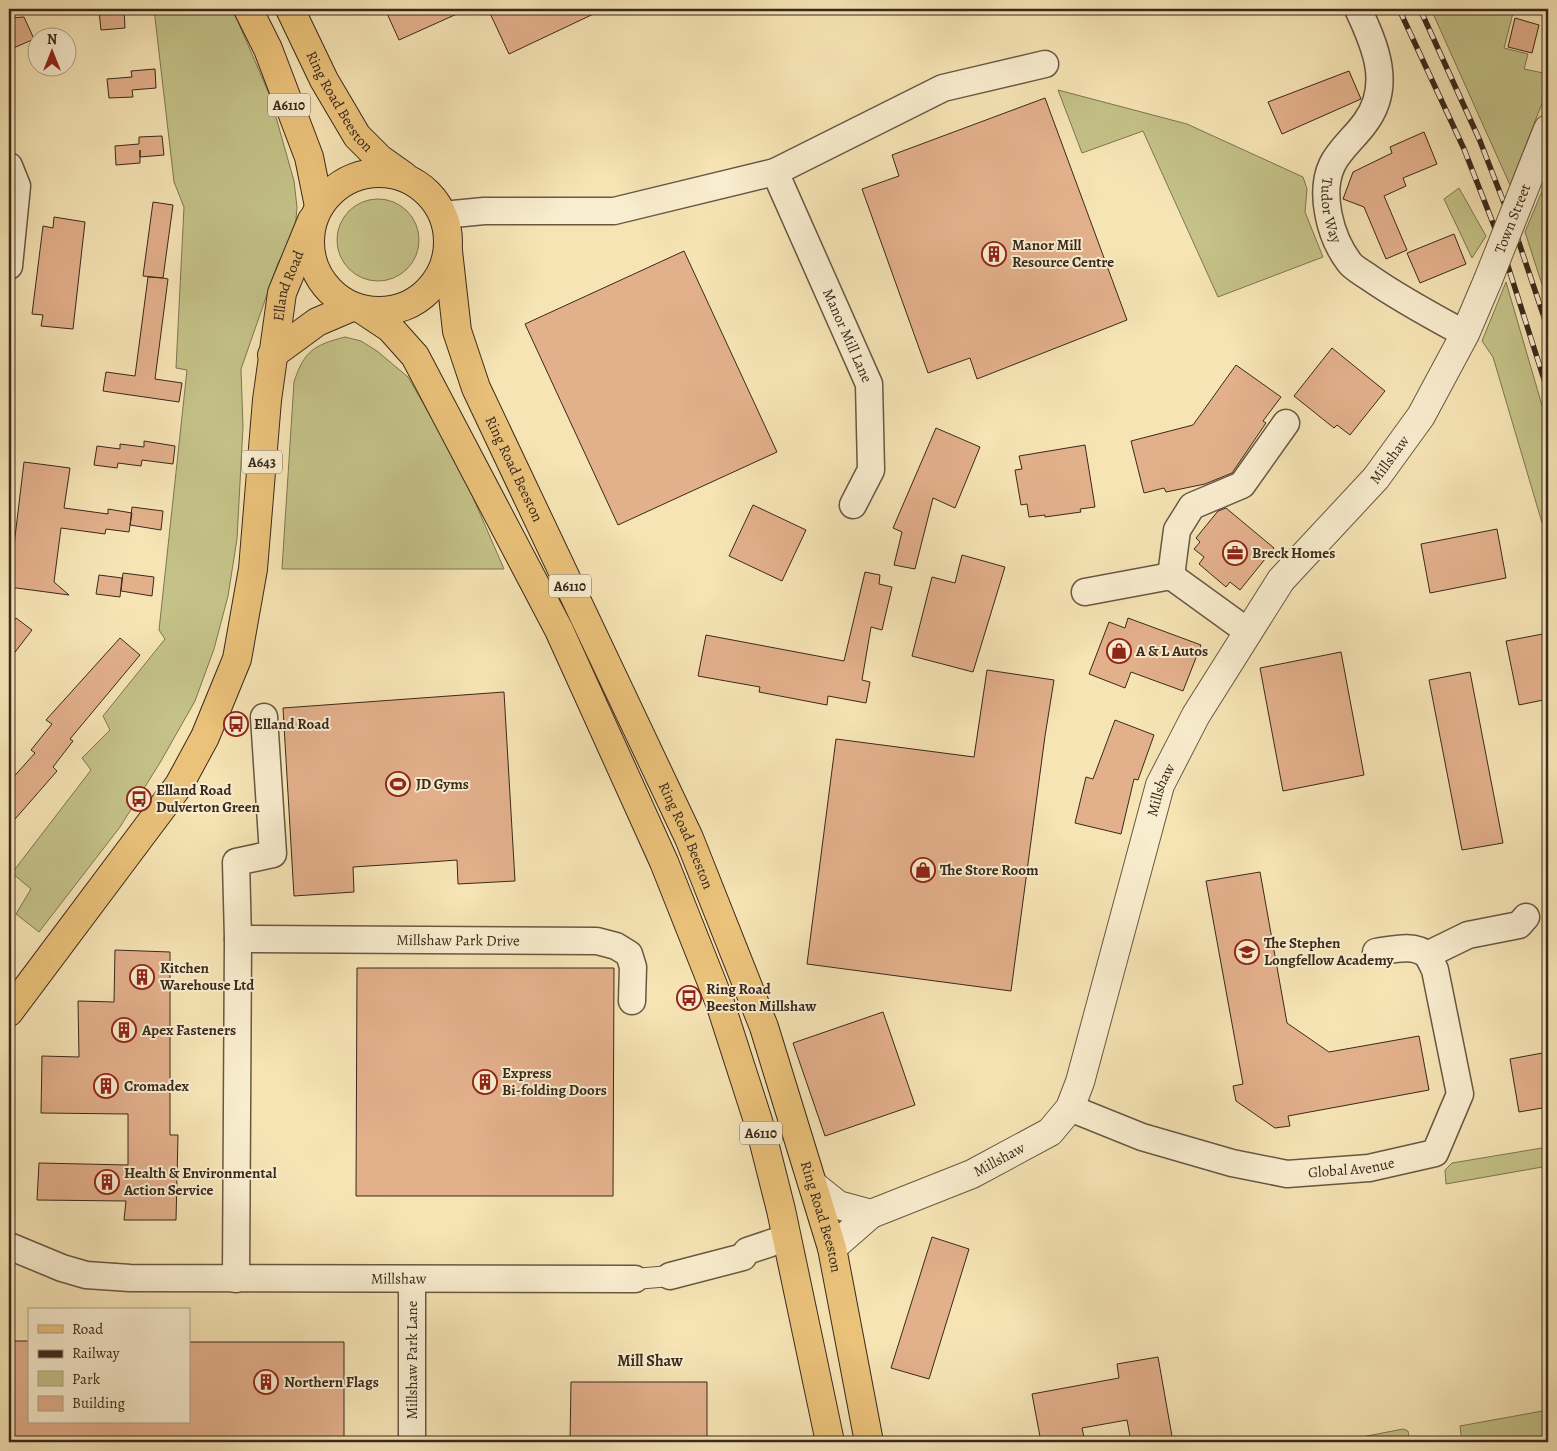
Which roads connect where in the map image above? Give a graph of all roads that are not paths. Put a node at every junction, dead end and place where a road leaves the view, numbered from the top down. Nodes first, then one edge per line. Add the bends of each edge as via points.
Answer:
1 (248, 9) edge
2 (290, 9) edge
3 (1358, 9) edge
4 (1045, 64) dead end
5 (1548, 130) edge
6 (9, 166) edge
7 (775, 172) junction
8 (408, 179) junction
9 (315, 213) junction
10 (444, 215) junction
11 (448, 251) junction
12 (9, 266) edge
13 (1488, 280) joint
14 (358, 309) junction
15 (1464, 334) junction
16 (272, 355) junction
17 (1286, 423) dead end
18 (853, 505) dead end
19 (1171, 576) junction
20 (1085, 592) dead end
21 (1247, 631) junction
22 (264, 717) dead end
23 (1526, 918) dead end
24 (238, 939) junction
25 (1376, 952) dead end
26 (1427, 956) junction
27 (632, 1001) dead end
28 (9, 1012) edge
29 (1070, 1108) junction
30 (813, 1185) junction
31 (871, 1214) junction
32 (786, 1238) junction
33 (9, 1246) edge
34 (832, 1248) junction
35 (670, 1276) joint
36 (236, 1279) junction
37 (412, 1279) junction
38 (635, 1279) joint
39 (412, 1442) edge
40 (830, 1442) edge
41 (869, 1442) edge

1 - 9 main road, A6110 via 268,49 309,157
2 - 8 main road, Ring Road Beeston / A6110 via 324,80 357,136 380,159
3 - 15 street, Tudor Way via 1375,46 1380,80 1372,113 1333,163 1325,185 1328,213 1336,238 1349,262 1398,298
4 - 7 street via 943,88
5 - 13 street, Town Street, bridge
6 - 12 street via 17,186
7 - 10 street via 614,211 484,211
7 - 18 street, Manor Mill Lane via 869,384 871,470
8 - 9 main road via 374,173 356,176 341,184
8 - 10 main road via 435,200
9 - 14 main road via 308,240 316,273 335,297
9 - 16 main road, Elland Road / A643 via 282,293
10 - 11 main road
11 - 14 main road via 438,280 424,295 406,306 386,312
11 - 30 main road, Ring Road Beeston / A6110 via 457,331 476,388 689,838 764,1027
13 - 15 street, Millshaw
14 - 16 main road, Elland Road via 317,322
14 - 32 main road, Ring Road Beeston / A6110 via 390,328 415,356 558,630 591,700 664,862 720,1004 760,1127
15 - 21 street, Millshaw via 1421,416 1376,478 1281,580
16 - 28 main road, Elland Road / A643 via 253,569 237,659 205,737 178,785
17 - 19 street via 1242,484 1192,506 1178,530
19 - 20 street
19 - 21 street
21 - 29 street, Millshaw via 1196,715 1160,785 1086,1063
22 - 24 street via 273,854 236,862
23 - 26 street via 1519,925 1468,935
24 - 27 street, Millshaw Park Drive via 597,941 616,946 628,954 632,967
24 - 36 street
25 - 26 street via 1402,948
26 - 29 street, Global Avenue via 1435,970 1460,1094 1435,1153 1369,1168 1287,1174 1232,1163 1142,1138
29 - 31 street, Millshaw via 1050,1132 1020,1150 972,1174
30 - 31 street via 838,1205
30 - 34 main road, Ring Road Beeston / A6110
31 - 34 street, Millshaw
32 - 35 street, Millshaw via 747,1251 743,1257
32 - 40 main road, Ring Road Beeston / A6110
33 - 36 street, Millshaw via 86,1275
34 - 41 main road, Ring Road Beeston / A6110
35 - 38 street, Millshaw
36 - 37 street, Millshaw
37 - 38 street, Millshaw
37 - 39 street, Millshaw Park Lane

